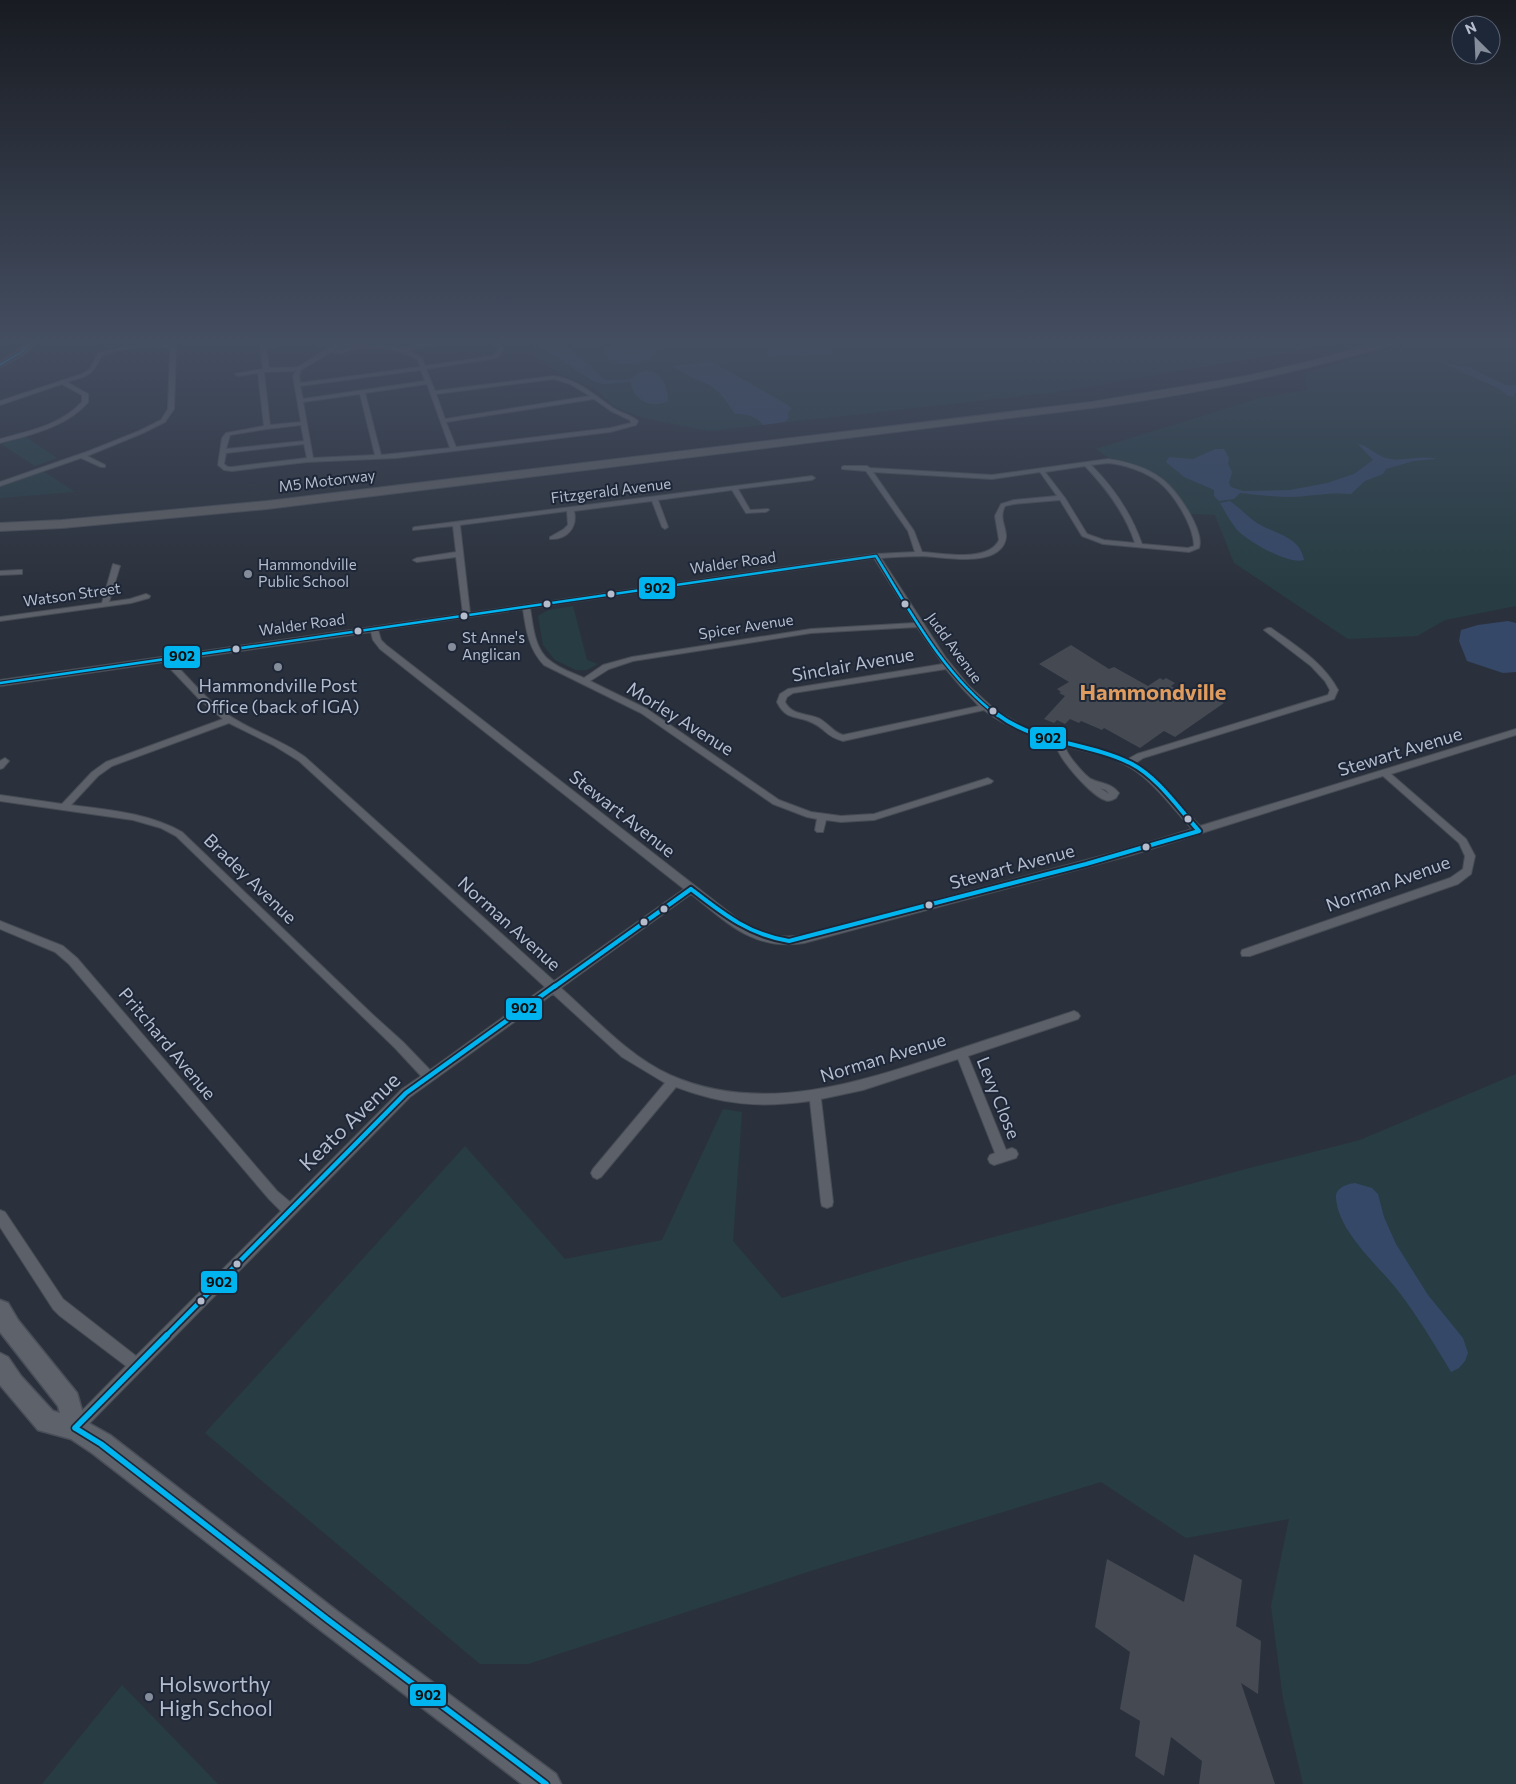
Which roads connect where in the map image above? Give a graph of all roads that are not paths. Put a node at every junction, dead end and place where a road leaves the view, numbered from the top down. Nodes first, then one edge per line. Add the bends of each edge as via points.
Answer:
1 (56, 422) edge
2 (160, 422) edge
3 (266, 422) edge
4 (369, 422) edge
5 (444, 422) edge
6 (635, 422) edge
7 (905, 422) edge
8 (954, 422) edge
9 (304, 423) joint
10 (266, 427) junction
11 (0, 441) edge
12 (307, 442) junction
13 (453, 448) junction
14 (223, 451) junction
15 (81, 455) junction
16 (378, 457) junction
17 (310, 460) junction
18 (1086, 464) junction
19 (103, 466) dead end
20 (844, 468) dead end
21 (867, 468) junction
22 (1041, 470) junction
23 (812, 478) dead end
24 (0, 484) edge
25 (734, 488) junction
26 (654, 498) junction
27 (1062, 498) junction
28 (570, 509) junction
29 (766, 510) dead end
30 (0, 516) edge
31 (456, 524) junction
32 (665, 527) dead end
33 (0, 528) edge
34 (414, 529) dead end
35 (552, 538) dead end
36 (1139, 546) junction
37 (460, 554) junction
38 (920, 554) junction
39 (876, 556) junction
40 (417, 560) dead end
41 (116, 566) dead end
42 (18, 572) dead end
43 (0, 573) edge
44 (146, 596) dead end
45 (105, 604) junction
46 (526, 607) junction
47 (467, 616) junction
48 (0, 619) edge
49 (920, 626) junction
50 (374, 629) junction
51 (1268, 630) dead end
52 (166, 659) junction
53 (947, 666) junction
54 (584, 682) junction
55 (0, 683) edge
56 (985, 707) junction
57 (230, 720) junction
58 (1516, 732) edge
59 (1060, 742) junction
60 (1129, 763) junction
61 (1384, 773) junction
62 (988, 781) dead end
63 (1088, 781) dead end
64 (0, 798) edge
65 (64, 807) junction
66 (822, 817) junction
67 (820, 830) dead end
68 (1199, 830) junction
69 (691, 889) junction
70 (0, 925) edge
71 (1246, 953) dead end
72 (553, 988) junction
73 (1074, 1016) dead end
74 (960, 1053) junction
75 (428, 1078) junction
76 (672, 1083) junction
77 (815, 1097) junction
78 (1003, 1157) dead end
79 (597, 1172) dead end
80 (827, 1202) dead end
81 (290, 1210) junction
82 (0, 1216) edge
83 (0, 1311) edge
84 (137, 1364) junction
85 (0, 1365) edge
86 (75, 1428) junction
87 (546, 1784) edge

1 - 11 street
2 - 15 street
3 - 10 street
4 - 16 street
5 - 13 street
6 - 13 street via 610,430
7 - 30 highway, M5 Motorway via 375,485 97,512
8 - 33 highway, M5 Motorway via 268,506
9 - 10 street
9 - 12 street
10 - 14 street via 228,434
12 - 14 street
12 - 17 street
13 - 16 street
14 - 17 street via 221,465 226,469
15 - 19 street
15 - 24 street
16 - 17 street
18 - 22 street
18 - 36 street via 1121,504
18 - 36 street via 1118,462 1159,480 1182,508 1198,542 1197,547 1189,550
20 - 21 street
21 - 22 street via 992,476
21 - 38 street via 912,531
22 - 27 street
23 - 25 street, Fitzgerald Avenue
25 - 26 street, Fitzgerald Avenue
25 - 29 street via 748,512
26 - 28 street, Fitzgerald Avenue
26 - 32 street
27 - 36 street via 1084,535 1103,542
27 - 38 street, Walder Road via 1003,505 998,517 1002,541 990,553 967,557
28 - 31 street, Fitzgerald Avenue
28 - 35 street via 571,526
31 - 34 street, Fitzgerald Avenue
31 - 37 street
37 - 40 street
37 - 47 street
38 - 39 street, Walder Road
39 - 46 street, Walder Road
39 - 49 street, Judd Avenue
41 - 45 street
42 - 43 street
44 - 45 street, Watson Street
45 - 48 street, Watson Street
46 - 47 street, Walder Road
46 - 54 street, Morley Avenue via 539,656
47 - 50 street, Walder Road
49 - 53 street, Judd Avenue
49 - 54 street, Spicer Avenue via 811,631 632,659 606,666
50 - 52 street, Walder Road
50 - 69 street, Stewart Avenue via 376,640 383,647
51 - 60 street via 1318,669 1332,685 1334,694 1331,697 1140,756
52 - 55 street, Walder Road
52 - 57 street, Norman Avenue via 216,711
53 - 56 street, Judd Avenue
53 - 56 street, Sinclair Avenue via 791,692 783,696 781,702 793,715 815,720 828,733 843,738
54 - 66 street, Morley Avenue via 644,711 776,802
56 - 59 street, Judd Avenue via 1015,726
57 - 65 street via 109,764 94,774
57 - 72 street, Norman Avenue via 302,758
58 - 61 street, Stewart Avenue
59 - 60 street, Judd Avenue
59 - 63 street via 1061,750
60 - 68 street, Judd Avenue via 1146,774
61 - 68 street, Stewart Avenue
61 - 71 street, Norman Avenue via 1463,841 1470,856 1468,871 1454,880
62 - 66 street, Morley Avenue via 874,817
64 - 65 street, Bradey Avenue
65 - 75 street, Bradey Avenue via 145,819 178,834 399,1044
66 - 67 street
68 - 69 street, Stewart Avenue via 1104,859 788,942 763,939 748,933
69 - 72 street, Keato Avenue
70 - 81 street, Pritchard Avenue via 58,949 73,961 273,1195
72 - 75 street, Keato Avenue
72 - 76 street, Norman Avenue via 626,1054
73 - 74 street, Norman Avenue
74 - 77 street, Norman Avenue via 877,1081
74 - 78 street, Levy Close
75 - 81 street, Keato Avenue via 398,1101
76 - 77 street, Norman Avenue via 712,1094 751,1099
76 - 79 street
77 - 80 street
81 - 84 street, Keato Avenue
82 - 84 street via 65,1312
83 - 86 main road via 69,1401
84 - 86 street, Keato Avenue
85 - 86 main road via 46,1422
86 - 87 main road via 101,1444

